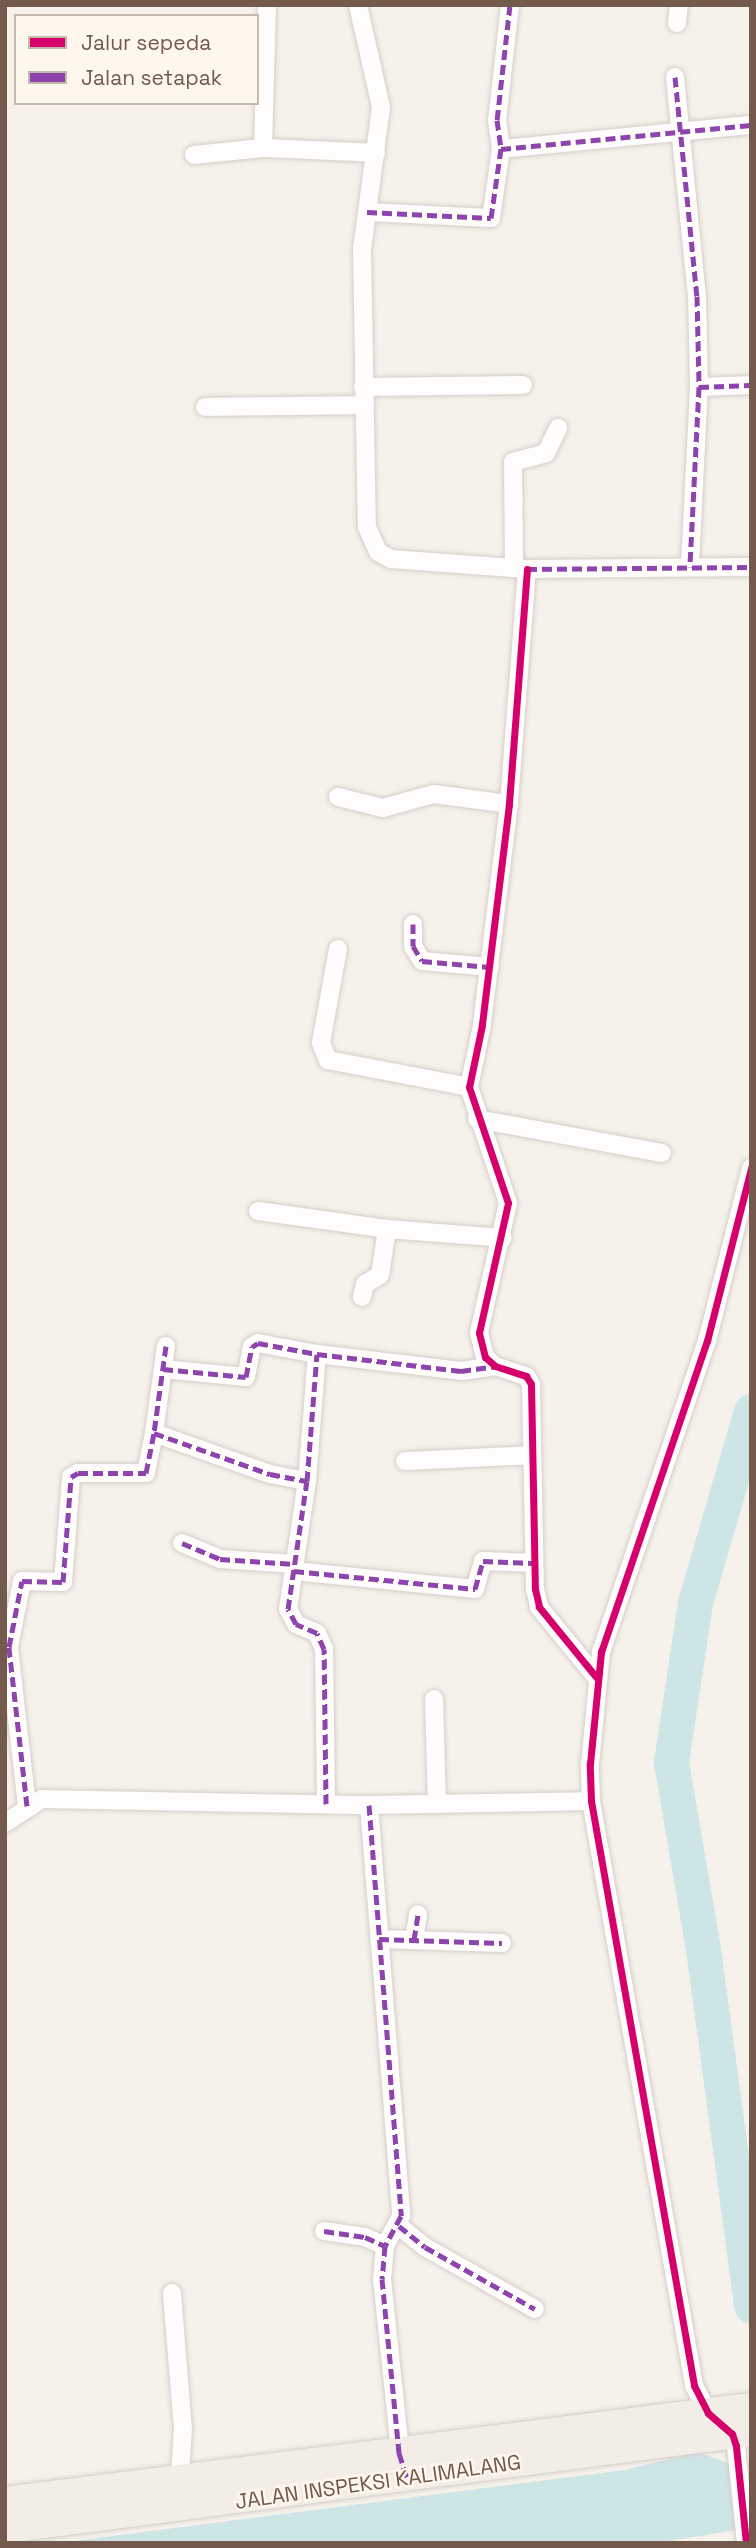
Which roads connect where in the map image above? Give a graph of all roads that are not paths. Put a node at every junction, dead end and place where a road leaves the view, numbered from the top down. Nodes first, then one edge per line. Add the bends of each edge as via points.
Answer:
1 (267, 5) edge
2 (358, 5) edge
3 (510, 5) edge
4 (675, 77) dead end
5 (751, 125) edge
6 (684, 133) junction
7 (263, 148) junction
8 (501, 149) junction
9 (376, 153) junction
10 (194, 155) dead end
11 (367, 212) junction
12 (751, 385) edge
13 (523, 386) dead end
14 (699, 387) junction
15 (364, 396) junction
16 (205, 407) dead end
17 (558, 428) dead end
18 (690, 567) junction
19 (751, 567) edge
20 (520, 568) junction
21 (338, 797) dead end
22 (509, 804) junction
23 (413, 923) dead end
24 (338, 949) dead end
25 (490, 967) junction
26 (469, 1087) junction
27 (477, 1118) junction
28 (662, 1153) dead end
29 (751, 1168) edge
30 (258, 1210) dead end
31 (387, 1229) junction
32 (503, 1238) junction
33 (362, 1297) dead end
34 (166, 1346) dead end
35 (317, 1354) junction
36 (495, 1366) junction
37 (163, 1369) junction
38 (154, 1433) junction
39 (531, 1455) junction
40 (405, 1461) dead end
41 (307, 1481) junction
42 (183, 1543) dead end
43 (533, 1563) junction
44 (294, 1567) junction
45 (596, 1678) junction
46 (434, 1699) dead end
47 (591, 1801) junction
48 (326, 1804) junction
49 (437, 1804) junction
50 (27, 1805) junction
51 (369, 1805) junction
52 (5, 1823) edge
53 (418, 1914) dead end
54 (379, 1939) junction
55 (414, 1940) junction
56 (502, 1943) dead end
57 (399, 2226) junction
58 (324, 2231) dead end
59 (385, 2246) junction
60 (172, 2293) dead end
61 (535, 2309) dead end
62 (734, 2424) edge
63 (403, 2466) junction
64 (179, 2476) junction
65 (5, 2501) edge
66 (178, 2510) junction
67 (5, 2529) edge
68 (747, 2541) edge

1 - 7 street
2 - 9 street via 381,107
3 - 8 street via 497,120
4 - 6 street
5 - 6 street
6 - 8 street via 605,136
6 - 14 street
7 - 9 street
7 - 10 street
8 - 11 street via 491,218
9 - 11 street
11 - 15 street via 362,249
12 - 14 street
13 - 15 street
14 - 18 street
15 - 16 street
15 - 20 street via 367,527 378,552 391,559
17 - 20 street via 546,453 513,462
18 - 19 street
18 - 20 street
20 - 22 street
21 - 22 street via 383,808 434,794
22 - 25 street
23 - 25 street via 413,946 422,961
24 - 26 street via 321,1043 328,1059
25 - 26 street
26 - 27 street
27 - 28 street
27 - 32 street via 505,1188
29 - 45 street via 707,1341
30 - 31 street
31 - 32 street
31 - 33 street via 380,1275 365,1284
32 - 36 street via 479,1325 480,1344
34 - 37 street
35 - 36 street via 461,1371
35 - 37 street via 258,1343 252,1347 246,1377
35 - 41 street
36 - 39 street via 526,1376 531,1384
37 - 38 street
38 - 41 street via 270,1474
38 - 50 street via 146,1472 71,1477 63,1582 22,1581 9,1647
39 - 40 street
39 - 43 street
41 - 44 street
42 - 44 street via 220,1559
43 - 44 street via 483,1561 475,1589
43 - 45 street via 540,1606
44 - 48 street via 291,1618 317,1633 324,1649
45 - 47 street
46 - 49 street
47 - 49 street
47 - 62 street via 694,2385
48 - 50 street via 42,1799
48 - 51 street
49 - 51 street
50 - 52 street
51 - 54 street
53 - 55 street
54 - 55 street
54 - 57 street
55 - 56 street
57 - 59 street
57 - 61 street via 425,2247
58 - 59 street via 365,2236
59 - 63 street via 382,2279
60 - 64 street via 183,2429
62 - 63 main road, JALAN INSPEKSI KALIMALANG
62 - 68 street
63 - 64 main road, JALAN INSPEKSI KALIMALANG
63 - 66 main road, JALAN INSPEKSI KALIMALANG
64 - 65 main road, JALAN INSPEKSI KALIMALANG
64 - 66 street
66 - 67 main road, JALAN INSPEKSI KALIMALANG

